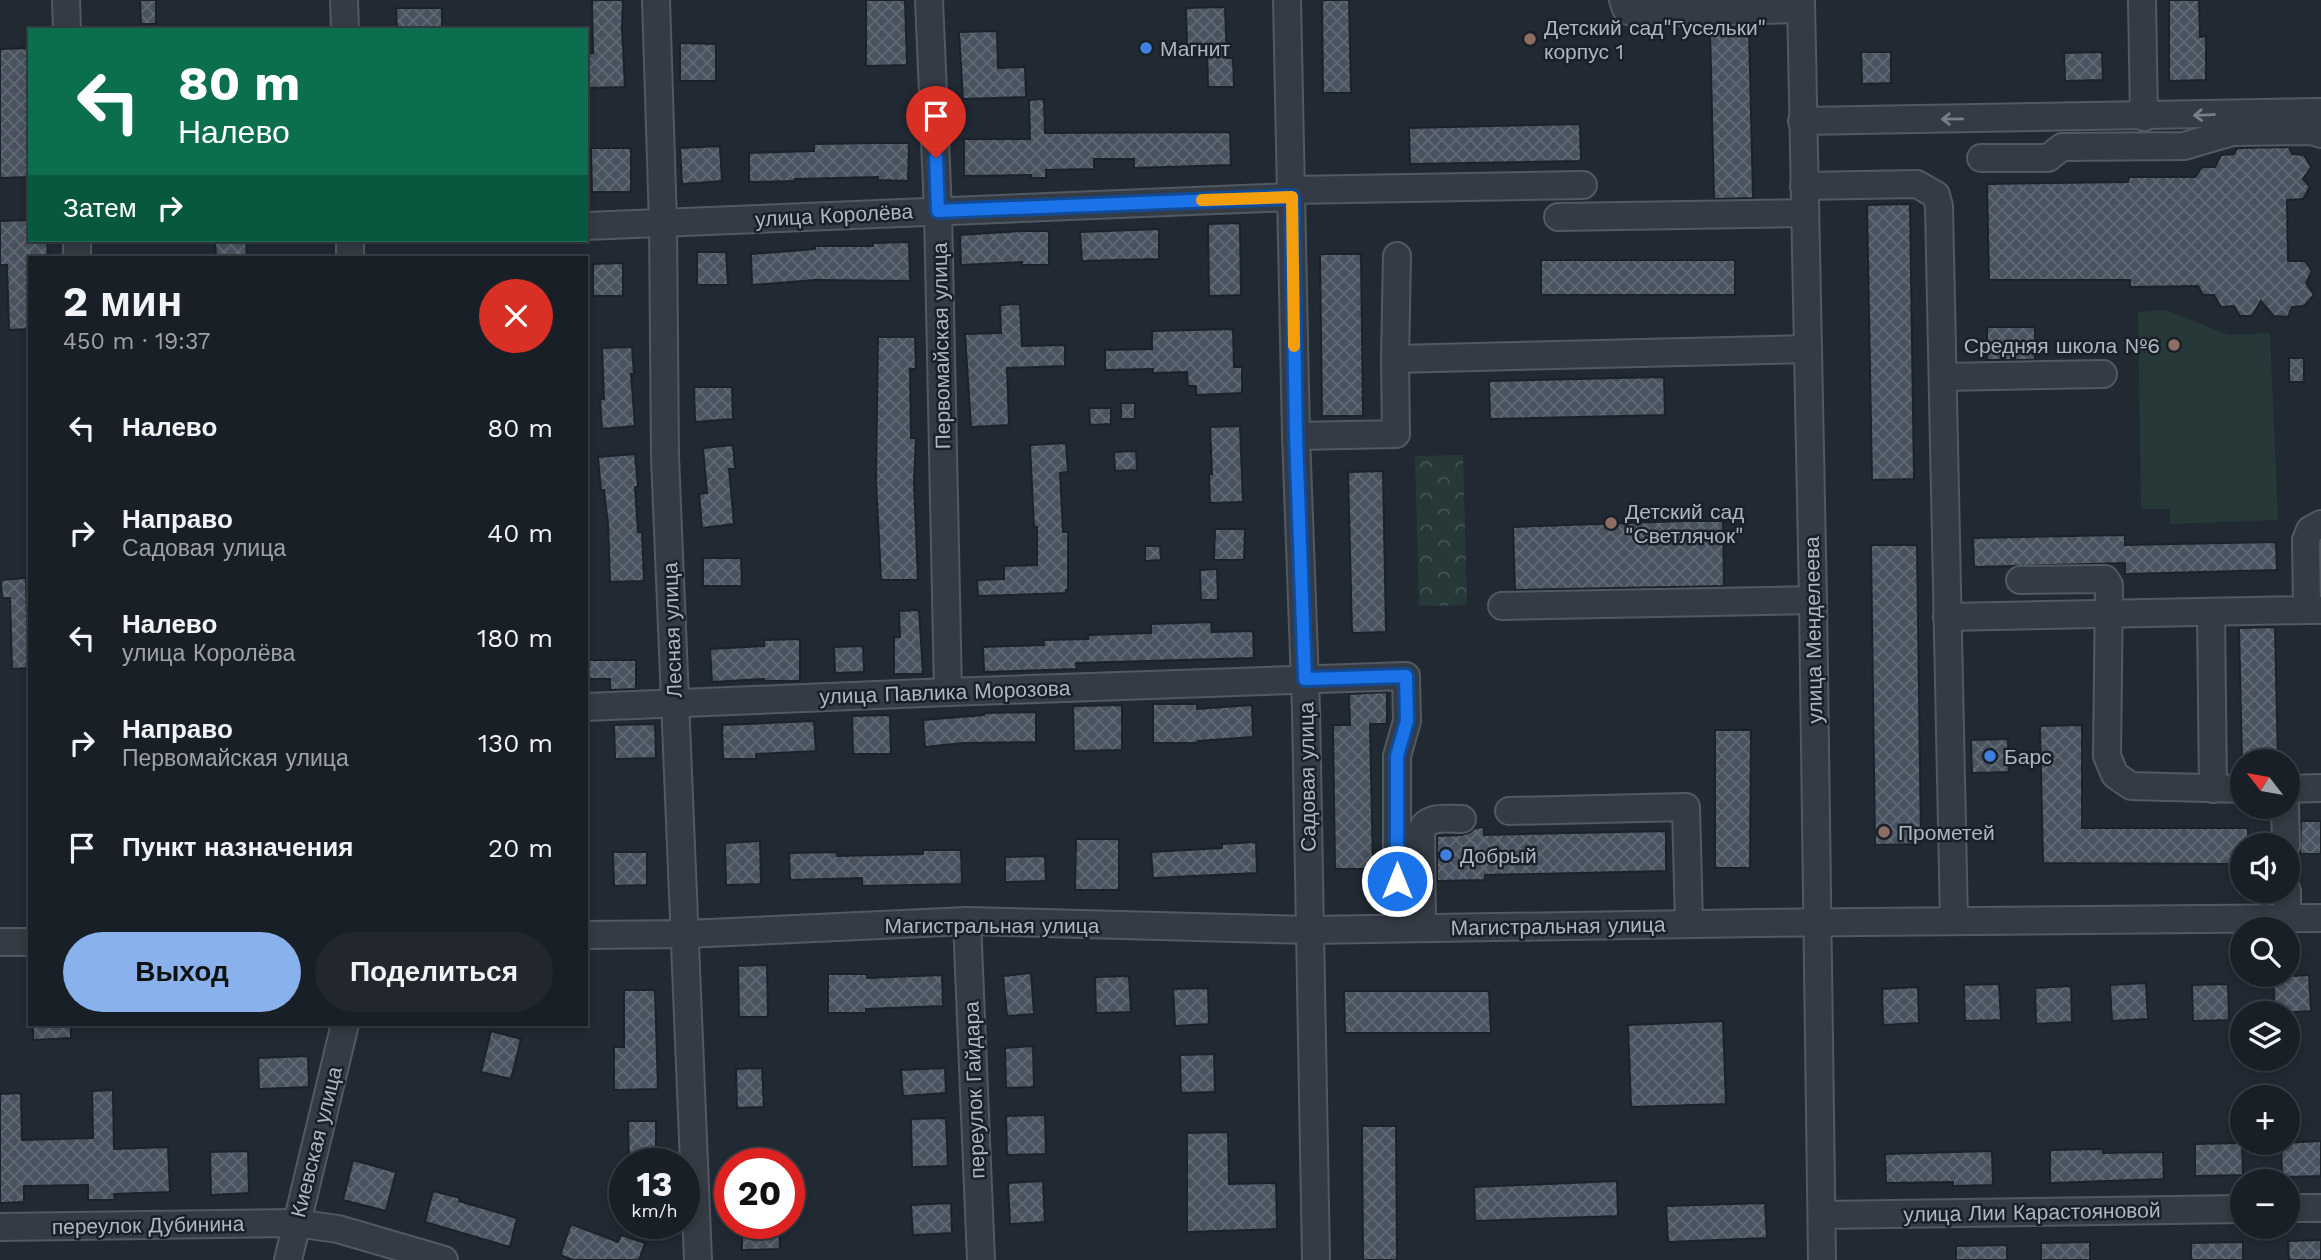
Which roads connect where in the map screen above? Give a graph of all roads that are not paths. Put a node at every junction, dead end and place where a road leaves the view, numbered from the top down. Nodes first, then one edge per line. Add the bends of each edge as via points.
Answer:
1 (66, 0) edge
2 (344, 0) edge
3 (656, 0) edge
4 (929, 0) edge
5 (1287, 0) edge
6 (1623, 0) edge
7 (2142, 0) edge
8 (1801, 5) edge
9 (1684, 6) edge
10 (67, 28) edge
11 (345, 28) edge
12 (2321, 112) edge
13 (2144, 117) junction
14 (2004, 119) junction
15 (1802, 121) junction
16 (2321, 134) edge
17 (1583, 185) dead end
18 (1804, 186) junction
19 (1292, 193) junction
20 (938, 211) junction
21 (1804, 213) junction
22 (1558, 217) dead end
23 (663, 223) junction
24 (588, 226) edge
25 (1397, 256) dead end
26 (1807, 349) junction
27 (1395, 359) junction
28 (2103, 374) dead end
29 (1944, 377) junction
30 (1296, 436) junction
31 (2321, 524) edge
32 (2020, 580) dead end
33 (1813, 600) junction
34 (1502, 606) dead end
35 (2314, 610) edge
36 (2211, 612) junction
37 (2109, 615) junction
38 (1947, 617) junction
39 (1305, 679) junction
40 (948, 692) junction
41 (675, 704) junction
42 (588, 708) edge
43 (2321, 788) edge
44 (2213, 789) junction
45 (2230, 789) edge
46 (2300, 789) edge
47 (1509, 811) dead end
48 (1462, 819) dead end
49 (2300, 918) edge
50 (2321, 918) edge
51 (2230, 919) edge
52 (967, 921) junction
53 (1954, 921) junction
54 (1817, 922) junction
55 (1689, 924) junction
56 (1409, 928) junction
57 (1310, 930) junction
58 (686, 933) junction
59 (588, 935) edge
60 (0, 942) edge
61 (28, 942) edge
62 (344, 1026) edge
63 (2300, 1208) edge
64 (2321, 1208) edge
65 (2230, 1209) edge
66 (1822, 1215) junction
67 (295, 1223) junction
68 (0, 1227) edge
69 (288, 1260) edge
70 (444, 1260) edge
71 (698, 1260) edge
72 (981, 1260) edge
73 (1316, 1260) edge
74 (1822, 1260) edge

1 - 10 street
2 - 11 street
3 - 23 street, Лесная улица
4 - 20 street, Первомайская улица
5 - 19 street, Садовая улица
6 - 9 street via 1631,12
7 - 13 street
8 - 9 street
8 - 15 street, улица Менделеева
12 -> 13 street
13 - 14 street
14 -> 15 street
14 - 16 street via 1993,158 2048,158 2062,147 2184,146 2232,132
15 - 18 street, улица Менделеева
17 - 19 street, улица Королёва
18 - 21 street, улица Менделеева
18 - 29 street via 1917,184 1936,195
19 - 20 street, улица Королёва
19 - 30 street, Садовая улица
20 - 23 street, улица Королёва
20 - 40 street, Первомайская улица
21 - 22 street
21 - 26 street, улица Менделеева
23 - 24 street, улица Королёва
23 - 41 street, Лесная улица via 665,457
25 - 27 street
26 - 27 street
26 - 33 street, улица Менделеева
27 - 30 street via 1396,434
28 - 29 street
29 - 38 street
30 - 39 street, Садовая улица
31 - 35 street via 2310,530 2306,540
32 - 37 street via 2105,579
33 - 34 street
33 - 54 street, улица Менделеева
35 - 36 street
36 - 37 street
36 - 44 street
37 - 38 street
37 - 44 street via 2107,756 2115,775 2131,786
38 - 53 street
39 - 40 street, улица Павлика Морозова
39 - 56 street, улица Павлика Морозова via 1406,676 1407,721 1397,756
39 - 57 street, Садовая улица
40 - 41 street, улица Павлика Морозова
41 - 42 street, улица Павлика Морозова
41 - 58 street, Лесная улица
43 - 46 street
44 - 45 street
47 - 55 street via 1686,807
48 - 56 street via 1423,824
49 - 50 street, Магистральная улица
51 - 53 street, Магистральная улица
52 - 57 street, Магистральная улица
52 - 58 street, Магистральная улица
52 - 72 street, переулок Гайдара
53 - 54 street, Магистральная улица
54 - 55 street, Магистральная улица
54 - 66 street, улица Менделеева
55 - 56 street, Магистральная улица
56 - 57 street, Магистральная улица
57 - 73 street, Садовая улица
58 - 59 street, Магистральная улица
58 - 71 street, Лесная улица
60 - 61 street
62 - 67 street, Киевская улица
63 - 64 street
65 - 66 street, улица Лии Карастояновой
66 - 74 street, улица Менделеева
67 - 68 street, переулок Дубинина
67 - 69 street, Киевская улица
67 - 70 street, переулок Дубинина via 338,1229

